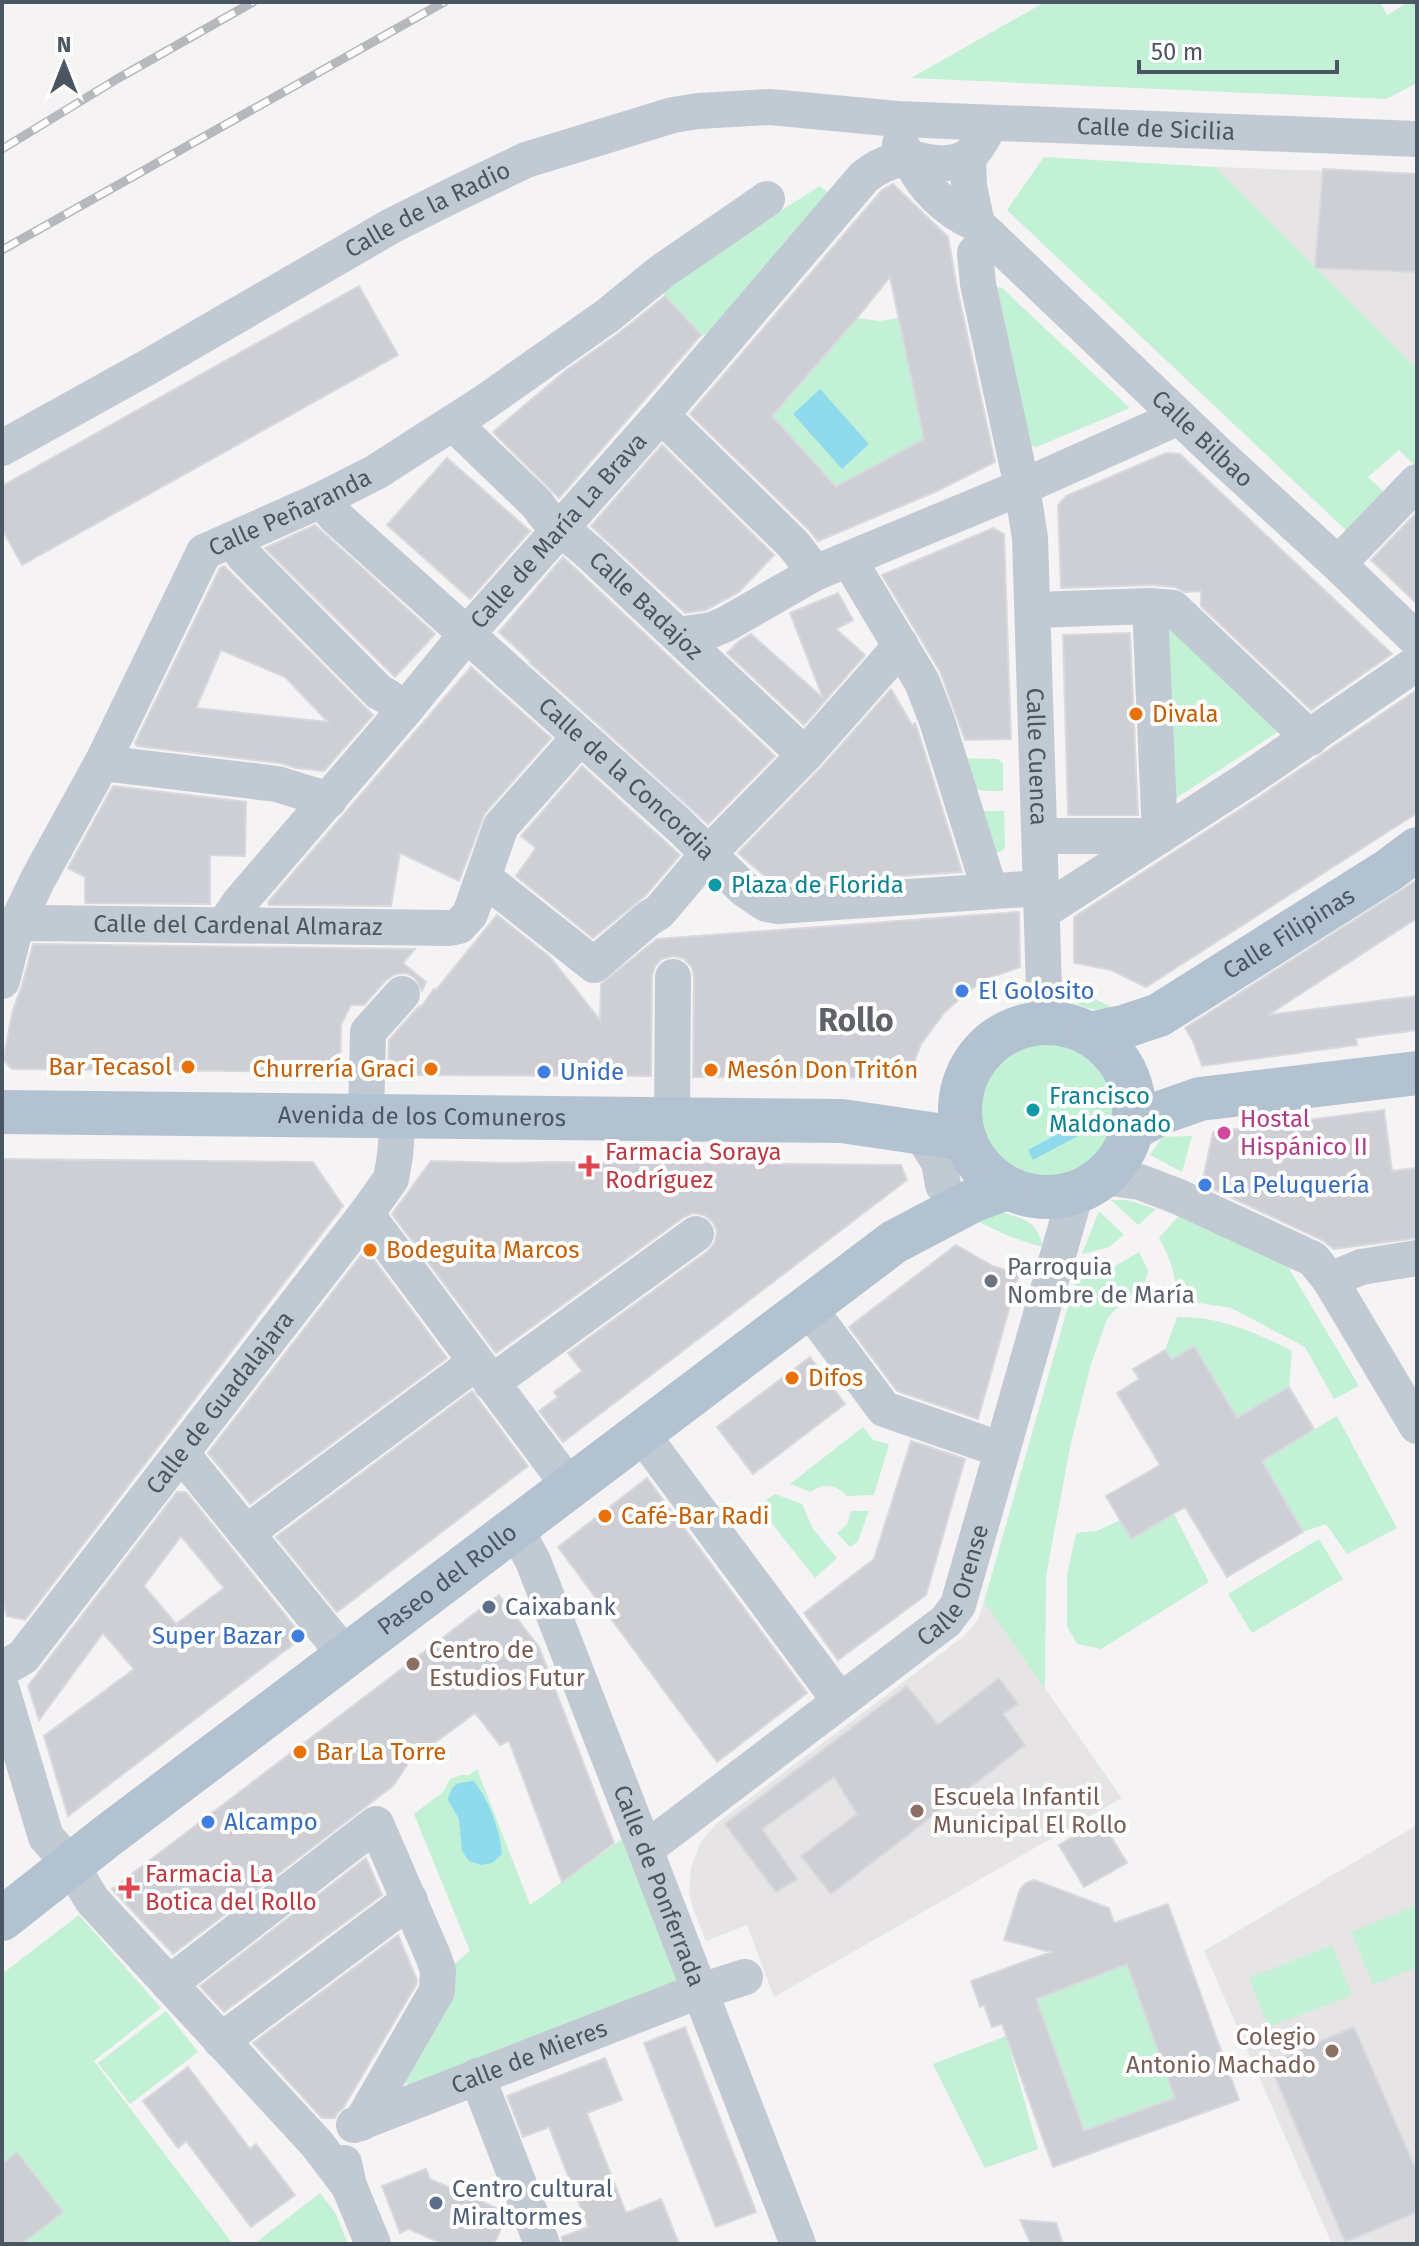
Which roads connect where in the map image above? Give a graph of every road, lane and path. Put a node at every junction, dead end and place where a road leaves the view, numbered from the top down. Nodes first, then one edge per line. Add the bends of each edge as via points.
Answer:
1 (897, 119) junction
2 (991, 123) junction
3 (1415, 138) edge
4 (909, 157) junction
5 (968, 157) junction
6 (767, 199) dead end
7 (984, 230) junction
8 (661, 415) junction
9 (1179, 417) junction
10 (453, 423) junction
11 (2, 448) edge
12 (1417, 482) edge
13 (1022, 487) junction
14 (321, 500) junction
15 (561, 529) junction
16 (233, 539) junction
17 (849, 560) junction
18 (1338, 564) junction
19 (815, 573) junction
20 (1150, 606) junction
21 (1033, 610) junction
22 (466, 635) junction
23 (678, 635) junction
24 (1417, 640) edge
25 (900, 644) junction
26 (1417, 663) edge
27 (404, 711) junction
28 (580, 737) junction
29 (1310, 738) junction
30 (805, 755) junction
31 (103, 761) junction
32 (329, 800) junction
33 (1040, 836) junction
34 (1160, 836) junction
35 (1417, 849) edge
36 (708, 854) junction
37 (484, 878) junction
38 (990, 891) junction
39 (1041, 900) junction
40 (12, 915) edge
41 (225, 924) junction
42 (673, 977) dead end
43 (2, 981) edge
44 (402, 994) dead end
45 (1159, 1015) junction
46 (1072, 1029) junction
47 (1417, 1073) edge
48 (1127, 1077) junction
49 (961, 1091) junction
50 (1200, 1099) junction
51 (2, 1112) edge
52 (382, 1117) junction
53 (672, 1119) junction
54 (842, 1121) junction
55 (1132, 1129) junction
56 (920, 1132) junction
57 (966, 1144) junction
58 (943, 1185) junction
59 (1089, 1185) junction
60 (1007, 1188) junction
61 (366, 1214) junction
62 (696, 1234) dead end
63 (894, 1242) junction
64 (1417, 1258) edge
65 (1330, 1280) junction
66 (808, 1307) junction
67 (483, 1373) junction
68 (1417, 1426) edge
69 (641, 1433) junction
70 (1002, 1450) junction
71 (181, 1453) junction
72 (570, 1487) junction
73 (515, 1528) junction
74 (246, 1533) junction
75 (346, 1656) junction
76 (2, 1669) edge
77 (2, 1690) edge
78 (840, 1701) junction
79 (646, 1849) junction
80 (71, 1865) junction
81 (410, 1900) junction
82 (2, 1919) edge
83 (745, 1977) dead end
84 (169, 1984) junction
85 (700, 1991) junction
86 (221, 2041) junction
87 (392, 2068) junction
88 (477, 2076) junction
89 (416, 2100) junction
90 (339, 2134) junction
91 (790, 2241) edge
92 (373, 2244) edge
93 (542, 2244) edge

1 - 2 street, Calle de Sicilia
1 - 4 street, Calle Bilbao via 899,142
1 - 11 street, Calle de la Radio via 770,107 698,111 526,160 393,225
2 - 3 street, Calle de Sicilia
2 - 5 street
4 - 5 street via 928,164
4 - 7 street, Calle Bilbao via 919,178 955,214
4 - 8 street, Calle de María La Brava via 889,161 864,177
5 - 7 street via 969,186
6 - 10 street, Calle Peñaranda
7 - 9 street, Calle Bilbao
7 - 13 street, Calle Cuenca via 975,253 978,287
8 - 15 street, Calle de María La Brava
8 - 19 street via 794,545
9 - 13 street
9 - 18 street, Calle Bilbao
10 - 14 street, Calle Peñaranda
10 - 15 street, Calle Badajoz
12 - 18 street
13 - 17 street
13 - 21 street, Calle Cuenca
14 - 16 street, Calle Peñaranda
14 - 22 street, Calle de la Concordia
15 - 22 street, Calle de María La Brava
15 - 23 street, Calle Badajoz
16 - 27 street via 379,692
16 - 31 street, Calle Peñaranda via 204,552
17 - 19 street
17 - 25 street
18 - 24 street, Calle Bilbao
19 - 23 street via 726,624
20 - 21 street
20 - 29 street via 1173,608
20 - 34 street
21 - 33 street, Calle Cuenca
22 - 27 street, Calle de María La Brava
22 - 28 street, Calle de la Concordia
23 - 30 street, Calle Badajoz
25 - 30 street
25 - 38 street via 937,721
26 - 29 street
27 - 32 street, Calle de María La Brava
28 - 36 street, Calle de la Concordia
28 - 37 street via 501,826
29 - 34 street
30 - 36 street
31 - 32 street via 277,784
31 - 40 street, Calle Peñaranda via 38,879
32 - 41 street, Calle de María La Brava
33 - 34 street
33 - 39 street, Calle Cuenca
34 - 39 street
35 - 45 main road, Calle Filipinas
36 - 37 street via 659,912 594,965
36 - 38 street, Calle de la Concordia via 755,897 778,906
37 - 41 street, Calle del Cardenal Almaraz via 470,914 450,928
38 - 39 street, Calle de la Concordia
39 - 46 street, Calle Cuenca via 1044,989
40 - 41 street, Calle del Cardenal Almaraz via 38,923
40 - 43 street, Calle Peñaranda
42 - 53 street
44 - 52 street, Calle de Guadalajara via 368,1032
45 - 46 main road, Calle Filipinas via 1123,1027
45 - 48 main road, Calle Filipinas
46 - 48 main road via 1109,1049
46 - 49 main road via 1030,1025 1006,1033 970,1068
47 - 50 main road
48 - 50 main road via 1161,1095
48 - 55 main road via 1134,1107
49 - 54 main road, Avenida de los Comuneros via 933,1105
49 - 57 main road
50 - 55 main road
51 - 52 main road, Avenida de los Comuneros
52 - 53 main road, Avenida de los Comuneros
52 - 61 street, Calle de Guadalajara via 395,1156 391,1179
53 - 54 main road, Avenida de los Comuneros
54 - 56 main road, Avenida de los Comuneros
55 - 59 main road via 1122,1155
56 - 57 main road, Avenida de los Comuneros
56 - 58 street via 939,1162
57 - 58 main road, Paseo del Rollo
57 - 60 main road via 985,1171
58 - 63 main road, Paseo del Rollo
59 - 60 main road via 1053,1197
59 - 65 street via 1140,1182 1313,1259
59 - 70 street, Calle Orense
60 - 63 main road, Paseo del Rollo
61 - 67 street
61 - 71 street, Calle de Guadalajara
62 - 67 street
63 - 66 main road, Paseo del Rollo
64 - 65 street via 1361,1267
65 - 68 street
66 - 69 main road, Paseo del Rollo
66 - 70 street via 884,1409
67 - 72 street
67 - 74 street
69 - 72 main road, Paseo del Rollo
69 - 78 street
70 - 78 street, Calle Orense via 958,1605 946,1621
71 - 74 street
71 - 76 street, Calle de Guadalajara via 23,1657
72 - 73 main road, Paseo del Rollo
73 - 75 main road, Paseo del Rollo
73 - 79 street, Calle de Ponferrada via 533,1561
74 - 75 street
75 - 80 main road, Paseo del Rollo
77 - 80 street via 46,1837
78 - 79 street, Calle Orense
79 - 85 street, Calle de Ponferrada
80 - 82 main road, Paseo del Rollo
80 - 84 street via 92,1900
81 - 84 street via 376,1824
81 - 86 street
81 - 87 street via 438,1970 437,1991
83 - 85 street, Calle de Mieres
84 - 86 street
85 - 88 street, Calle de Mieres
85 - 91 street, Calle de Ponferrada
86 - 90 street
87 - 89 street via 393,2082
87 - 90 street
88 - 89 street, Calle de Mieres
88 - 93 street
89 - 90 street, Calle de Mieres
90 - 92 street via 349,2186

